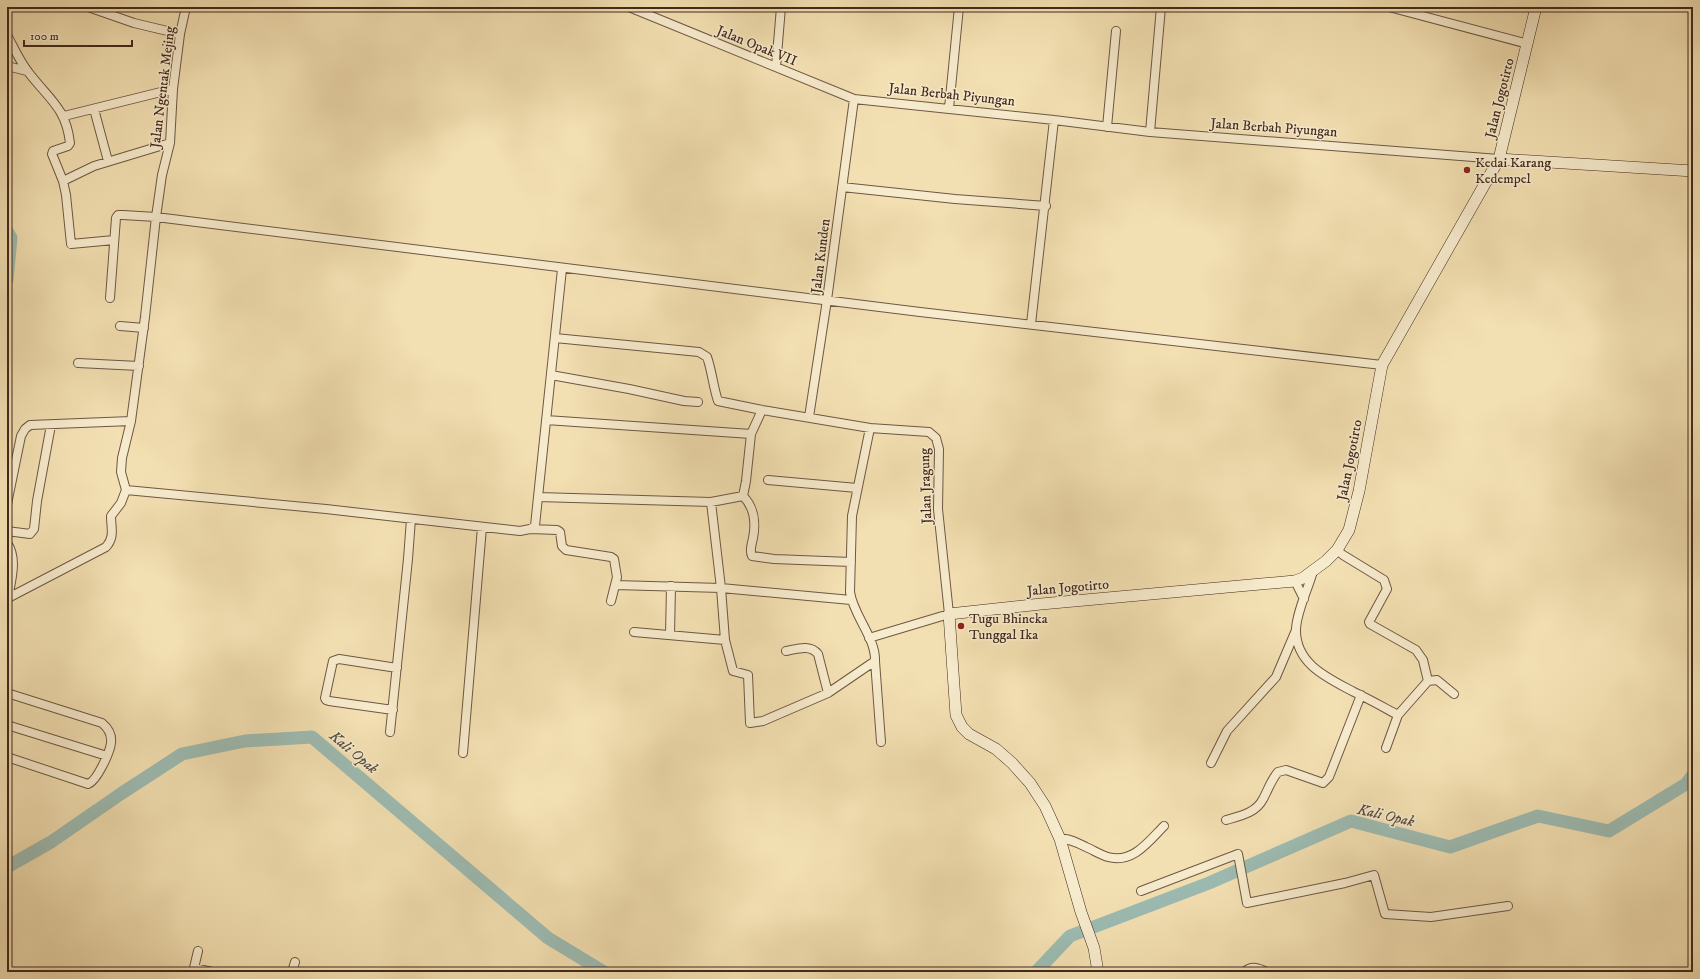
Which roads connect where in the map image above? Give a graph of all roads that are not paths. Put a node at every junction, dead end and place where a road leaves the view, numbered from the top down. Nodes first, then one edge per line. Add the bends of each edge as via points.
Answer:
1 (88, 7) edge
2 (186, 7) edge
3 (629, 7) edge
4 (781, 7) edge
5 (959, 7) edge
6 (1161, 7) edge
7 (1388, 7) edge
8 (1536, 7) edge
9 (1116, 31) dead end
10 (180, 34) junction
11 (7, 35) edge
12 (1528, 44) junction
13 (10, 46) edge
14 (7, 66) edge
15 (776, 67) junction
16 (27, 71) junction
17 (173, 89) junction
18 (854, 99) junction
19 (949, 108) junction
20 (94, 109) junction
21 (64, 116) junction
22 (1054, 120) junction
23 (1107, 127) junction
24 (1150, 132) junction
25 (170, 143) junction
26 (1499, 159) junction
27 (108, 162) junction
28 (1693, 171) edge
29 (63, 181) junction
30 (842, 187) junction
31 (1046, 206) junction
32 (156, 217) junction
33 (114, 240) junction
34 (562, 268) junction
35 (110, 298) dead end
36 (827, 300) junction
37 (1031, 324) junction
38 (120, 326) dead end
39 (144, 328) junction
40 (555, 338) junction
41 (78, 363) dead end
42 (1382, 365) junction
43 (139, 366) junction
44 (551, 375) junction
45 (698, 402) dead end
46 (762, 410) junction
47 (810, 417) junction
48 (546, 420) junction
49 (131, 421) junction
50 (51, 425) junction
51 (870, 428) junction
52 (751, 434) junction
53 (768, 480) dead end
54 (857, 488) junction
55 (126, 490) junction
56 (743, 496) junction
57 (538, 497) junction
58 (711, 502) junction
59 (7, 504) edge
60 (411, 519) junction
61 (482, 527) junction
62 (530, 529) junction
63 (7, 532) edge
64 (7, 543) edge
65 (1337, 550) junction
66 (10, 561) edge
67 (851, 562) junction
68 (1313, 571) junction
69 (1295, 581) junction
70 (615, 585) junction
71 (671, 586) junction
72 (721, 588) junction
73 (8, 599) edge
74 (1304, 599) junction
75 (851, 600) junction
76 (611, 601) dead end
77 (949, 614) junction
78 (1296, 629) junction
79 (634, 632) dead end
80 (670, 635) junction
81 (869, 638) junction
82 (725, 640) junction
83 (786, 651) dead end
84 (875, 661) junction
85 (397, 668) junction
86 (1428, 681) junction
87 (7, 693) edge
88 (828, 693) junction
89 (1454, 694) dead end
90 (1361, 695) junction
91 (393, 710) junction
92 (1398, 715) junction
93 (7, 725) edge
94 (390, 732) dead end
95 (881, 742) dead end
96 (1386, 748) dead end
97 (463, 753) dead end
98 (107, 756) junction
99 (7, 757) edge
100 (1211, 762) dead end
101 (1226, 820) dead end
102 (1164, 826) dead end
103 (1060, 839) junction
104 (1141, 891) dead end
105 (1508, 906) dead end
106 (198, 951) dead end
107 (295, 962) dead end
108 (193, 970) edge
109 (212, 972) edge
110 (292, 972) edge
111 (1098, 972) edge
112 (1244, 972) edge
113 (1267, 972) edge

1 - 10 street via 134,23
2 - 10 street, Jalan Ngentak Mejing
3 - 15 street, Jalan Opak VII
4 - 15 street
5 - 19 street
6 - 24 street
7 - 12 street
8 - 12 street, Jalan Jogotirto
9 - 23 street
10 - 17 street, Jalan Ngentak Mejing
11 - 13 street
12 - 26 street, Jalan Jogotirto
13 - 16 street
14 - 16 street
15 - 18 street, Jalan Opak VII
16 - 21 street
17 - 20 street
17 - 25 street, Jalan Ngentak Mejing
18 - 19 street, Jalan Berbah Piyungan
18 - 30 street, Jalan Kunden
19 - 22 street, Jalan Berbah Piyungan
20 - 21 street
20 - 27 street
21 - 29 street via 70,143 52,154
22 - 23 street, Jalan Berbah Piyungan
22 - 31 street
23 - 24 street, Jalan Berbah Piyungan
24 - 26 street, Jalan Berbah Piyungan
25 - 27 street
25 - 32 street, Jalan Ngentak Mejing
26 - 28 street, Jalan Berbah Piyungan
26 - 42 street, Jalan Jogotirto
27 - 29 street
29 - 33 street via 71,244
30 - 31 street
30 - 36 street, Jalan Kunden
31 - 37 street
32 - 33 street via 118,215
32 - 34 street
32 - 39 street, Jalan Ngentak Mejing
33 - 35 street
34 - 36 street
34 - 40 street
36 - 37 street
36 - 47 street, Jalan Kunden
37 - 42 street
38 - 39 street
39 - 43 street, Jalan Ngentak Mejing
40 - 44 street
40 - 46 street, Jalan Jragung via 699,352 707,357 718,401
41 - 43 street
42 - 65 street, Jalan Jogotirto via 1359,491 1349,530
43 - 49 street, Jalan Ngentak Mejing
44 - 45 street via 684,402
44 - 48 street
46 - 47 street, Jalan Jragung
46 - 52 street
47 - 51 street, Jalan Jragung
48 - 52 street
48 - 57 street
49 - 50 street
49 - 55 street, Jalan Ngentak Mejing via 122,458 121,472
50 - 59 street via 30,425 25,429 20,441
50 - 63 street via 34,529 30,534
51 - 54 street
51 - 77 street, Jalan Jragung via 929,432 936,438 939,524
52 - 56 street
53 - 54 street
54 - 67 street via 852,516
55 - 60 street
55 - 73 street via 111,516 113,536 106,547
56 - 58 street
56 - 67 street via 752,510 754,520 755,530 750,551 752,556
57 - 58 street
57 - 62 street via 535,526
58 - 72 street
60 - 61 street
60 - 85 street
61 - 62 street via 520,531
61 - 97 street
62 - 70 street via 557,530 560,532 562,546 566,550 614,559 617,577
64 - 66 street via 12,552
65 - 68 street, Jalan Jogotirto
65 - 86 street via 1384,580 1386,589 1369,622 1416,650 1423,660
66 - 73 street via 13,569
67 - 75 street
68 - 69 street, Jalan Jogotirto
68 - 74 street
69 - 74 street
69 - 77 street, Jalan Jogotirto
70 - 71 street
70 - 76 street
71 - 72 street
71 - 80 street
72 - 75 street
72 - 82 street
74 - 78 street
75 - 81 street
77 - 81 street
77 - 103 street via 956,715 969,734 996,749 1030,783 1045,806
78 - 90 street via 1298,648 1312,667
78 - 100 street via 1276,677 1227,731
79 - 80 street
80 - 82 street
81 - 84 street
82 - 88 street via 733,671 748,675 750,723 763,721
83 - 88 street via 810,647 815,650
84 - 88 street
84 - 95 street
85 - 91 street
85 - 91 street via 340,659 333,661 325,698 330,701
86 - 89 street via 1437,680
86 - 92 street
87 - 98 street via 102,723 108,728 111,742
90 - 92 street
90 - 101 street via 1329,777 1323,783 1286,770 1278,772 1258,807 1247,814
91 - 94 street
92 - 96 street
93 - 98 street
98 - 99 street via 95,779 88,784
102 - 103 street via 1136,854 1129,857 1109,857 1067,839
103 - 111 street via 1080,912 1094,948
104 - 105 street via 1238,854 1248,903 1374,875 1385,914 1431,917
106 - 108 street
107 - 110 street
108 - 109 street
112 - 113 street via 1256,967

